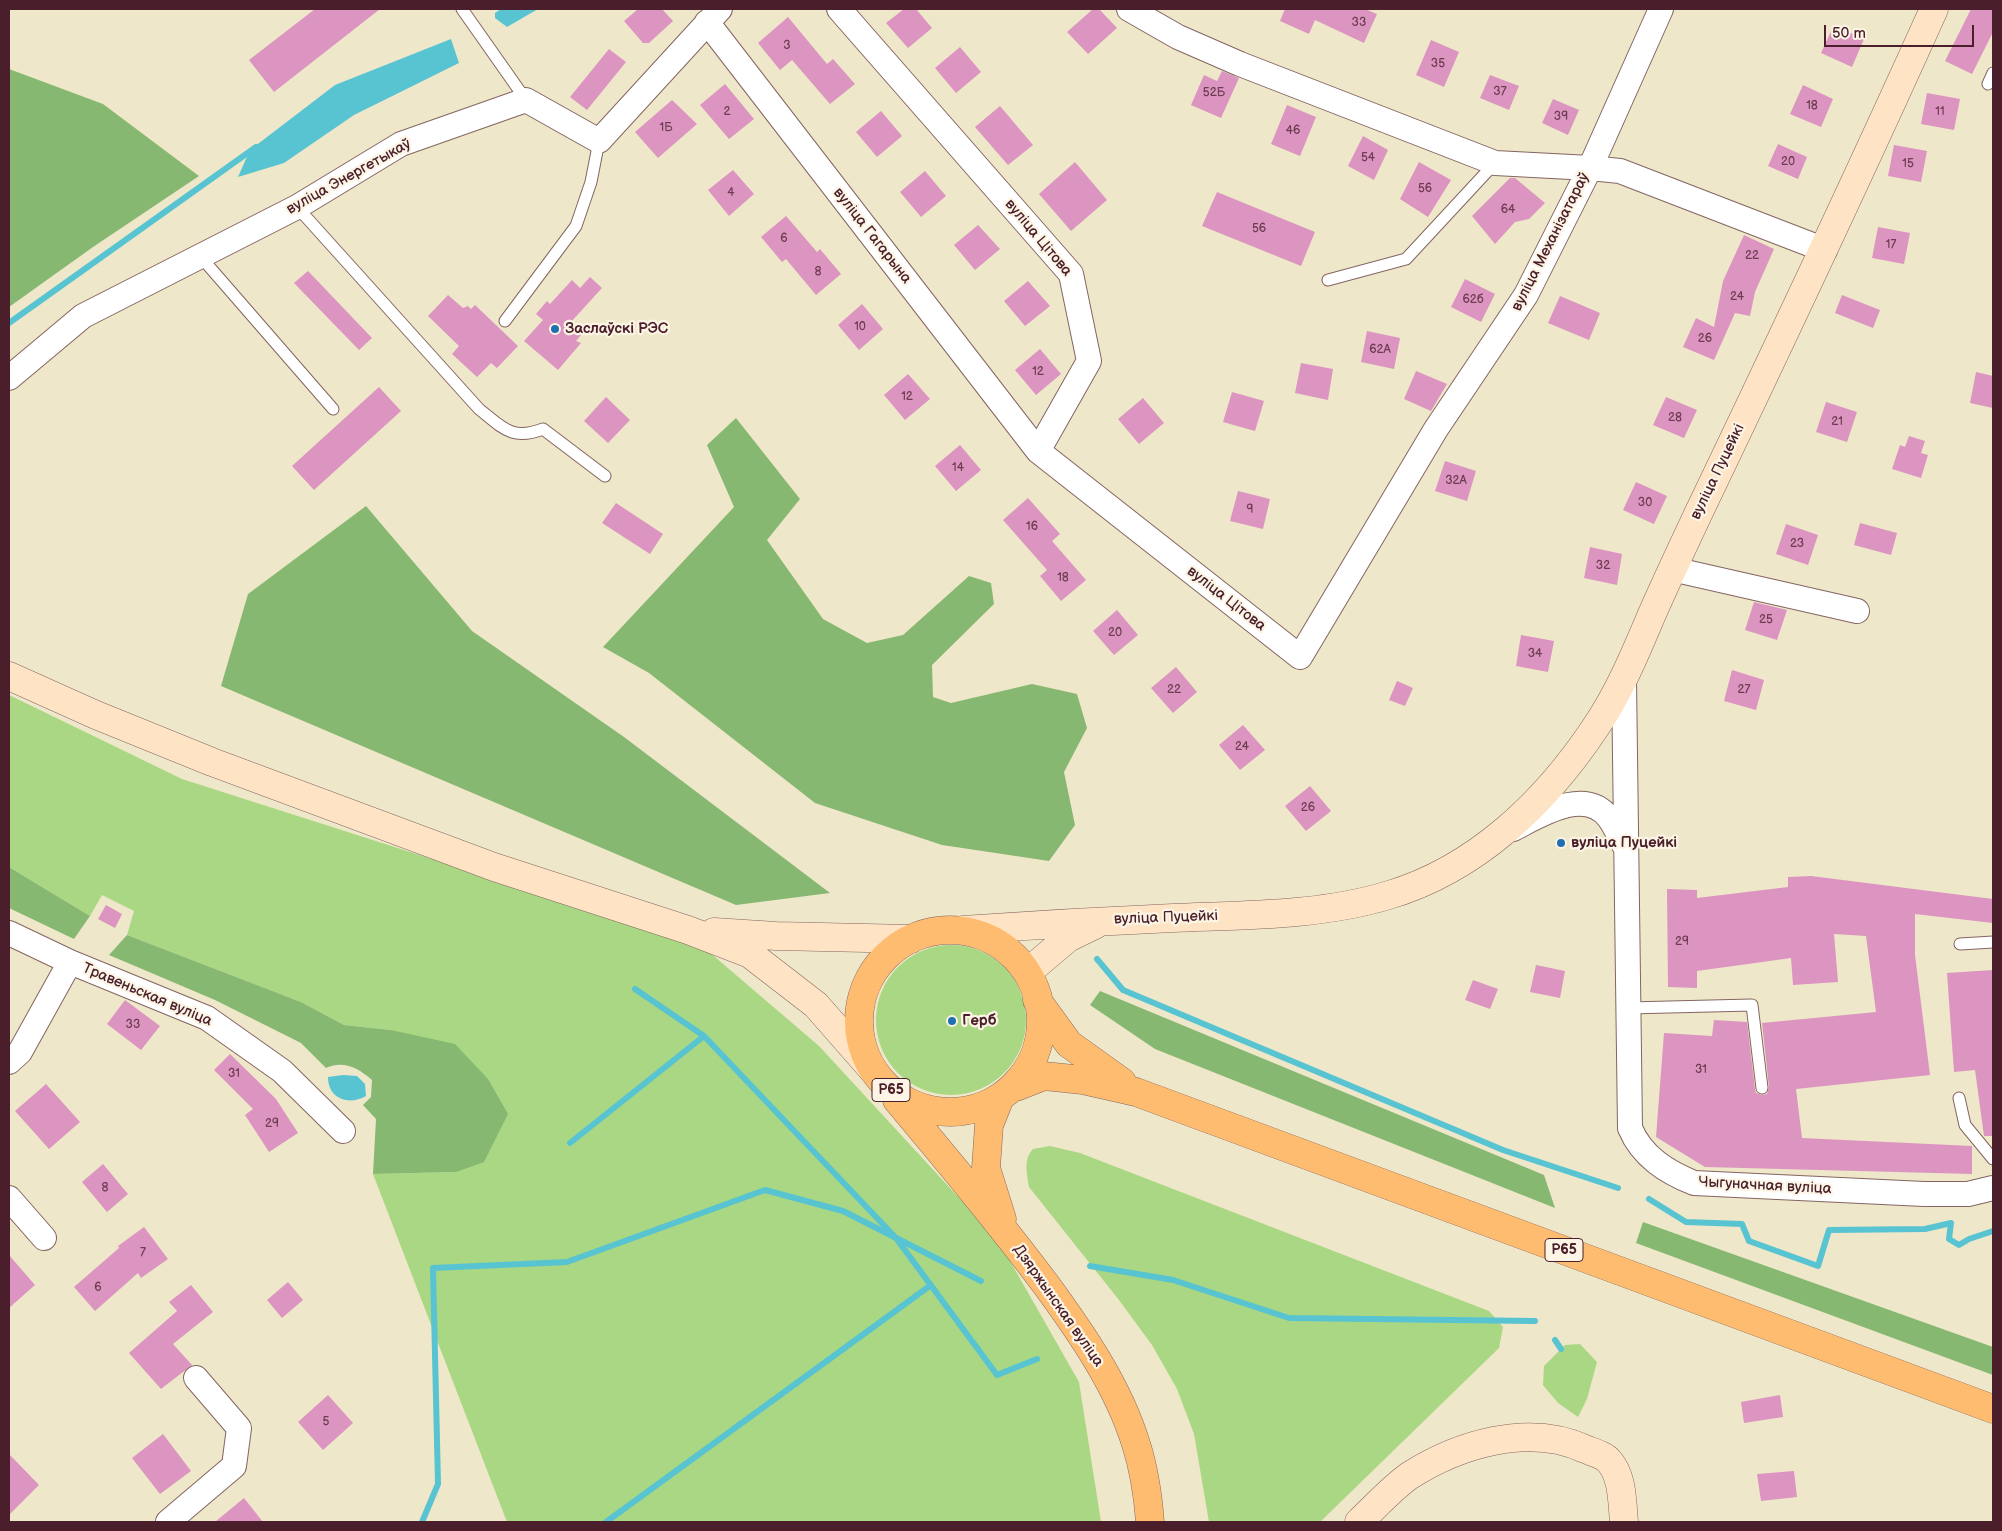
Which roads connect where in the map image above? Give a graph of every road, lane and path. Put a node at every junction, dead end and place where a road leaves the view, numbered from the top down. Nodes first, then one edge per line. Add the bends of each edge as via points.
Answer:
1 (462, 9) edge
2 (838, 9) edge
3 (1129, 9) edge
4 (1661, 9) edge
5 (1934, 9) edge
6 (714, 15) edge
7 (1993, 73) edge
8 (1988, 84) dead end
9 (526, 100) junction
10 (599, 141) junction
11 (1495, 163) junction
12 (1590, 168) junction
13 (297, 206) junction
14 (1825, 250) junction
15 (200, 256) junction
16 (1328, 280) dead end
17 (505, 321) dead end
18 (9, 378) edge
19 (333, 409) dead end
20 (1038, 451) junction
21 (605, 476) dead end
22 (1672, 569) junction
23 (1857, 611) dead end
24 (1300, 657) joint
25 (9, 676) edge
26 (1624, 680) junction
27 (1502, 835) junction
28 (1624, 847) junction
29 (1106, 920) junction
30 (688, 930) junction
31 (963, 930) junction
32 (9, 933) edge
33 (911, 939) junction
34 (1993, 942) edge
35 (1960, 944) dead end
36 (70, 962) junction
37 (1029, 972) junction
38 (1037, 1000) junction
39 (1628, 1008) junction
40 (9, 1062) edge
41 (877, 1074) junction
42 (1762, 1088) dead end
43 (1136, 1092) junction
44 (1007, 1094) junction
45 (1959, 1098) dead end
46 (343, 1131) dead end
47 (1993, 1158) edge
48 (1993, 1188) edge
49 (9, 1198) edge
50 (1007, 1233) junction
51 (44, 1238) dead end
52 (196, 1378) dead end
53 (1993, 1409) edge
54 (168, 1522) edge
55 (1150, 1522) edge
56 (1359, 1522) edge
57 (1624, 1522) edge

1 - 9 lane
2 - 20 street, вуліца Цітова via 1071,274 1089,361
3 - 11 street, вуліца Механізатараў via 1178,37 1240,64
4 - 12 street
5 - 14 main road, вуліца Пуцейкі
6 - 10 street
6 - 20 street, вуліца Гагарына
7 - 8 lane
9 - 10 street
9 - 13 street, вуліца Энергетыкаў via 401,144
10 - 17 lane via 591,182 576,226
11 - 12 street, вуліца Механізатараў
11 - 16 lane via 1406,259
12 - 14 street via 1620,171
12 - 24 street, вуліца Механізатараў via 1526,295 1436,429
13 - 15 street, вуліца Энергетыкаў
13 - 21 lane via 479,409 504,430 526,436 543,429
14 - 22 main road, вуліца Пуцейкі
15 - 18 street, вуліца Энергетыкаў via 83,316
15 - 19 lane
20 - 24 street, вуліца Цітова
22 - 23 street
22 - 26 main road, вуліца Пуцейкі
25 - 30 main road via 96,716 212,762 494,867
26 - 27 main road, вуліца Пуцейкі via 1595,728 1563,770 1536,803
26 - 28 street, Чыгуначная вуліца
27 - 28 street via 1555,809 1585,804 1598,808 1609,817
27 - 29 main road, вуліца Пуцейкі via 1464,861 1389,895 1298,911
28 - 39 street, Чыгуначная вуліца
29 - 31 main road, вуліца Пуцейкі
29 - 37 main road, вуліца Пуцейкі via 1068,938
30 - 33 main road
30 - 41 main road via 750,954 816,1005
31 - 33 main road, Р65 via 936,931
31 - 37 main road, Р65 via 989,938 1004,947
32 - 36 street, Травеньская вуліца
33 - 41 main road, Р65 via 890,953 874,972 863,995 862,1045
34 - 35 lane
36 - 40 street via 20,1052
36 - 46 street, Травеньская вуліца via 207,1018 282,1071
37 - 38 main road, Р65
38 - 43 main road, Р65 via 1069,1044
38 - 44 main road, Р65 via 1036,1046 1031,1068
39 - 42 lane via 1752,1005
39 - 48 street, Чыгуначная вуліца via 1630,1128 1644,1151 1670,1173 1694,1183 1924,1194 1968,1194
41 - 44 main road, Р65 via 900,1098 924,1109 949,1113 975,1110
41 - 50 main road, Дзяржынская вуліца / Р65
43 - 44 main road, Р65 via 1083,1080 1044,1076
43 - 53 main road, Р65
44 - 50 main road, Дзяржынская вуліца / Р65 via 989,1125 986,1168
45 - 47 lane via 1965,1125
49 - 51 street
50 - 55 main road, Дзяржынская вуліца / Р65 via 1095,1357 1124,1412 1136,1444 1148,1495
52 - 54 street via 239,1428 234,1466
56 - 57 main road via 1409,1477 1459,1451 1495,1439 1539,1438 1573,1443 1608,1459 1619,1480

